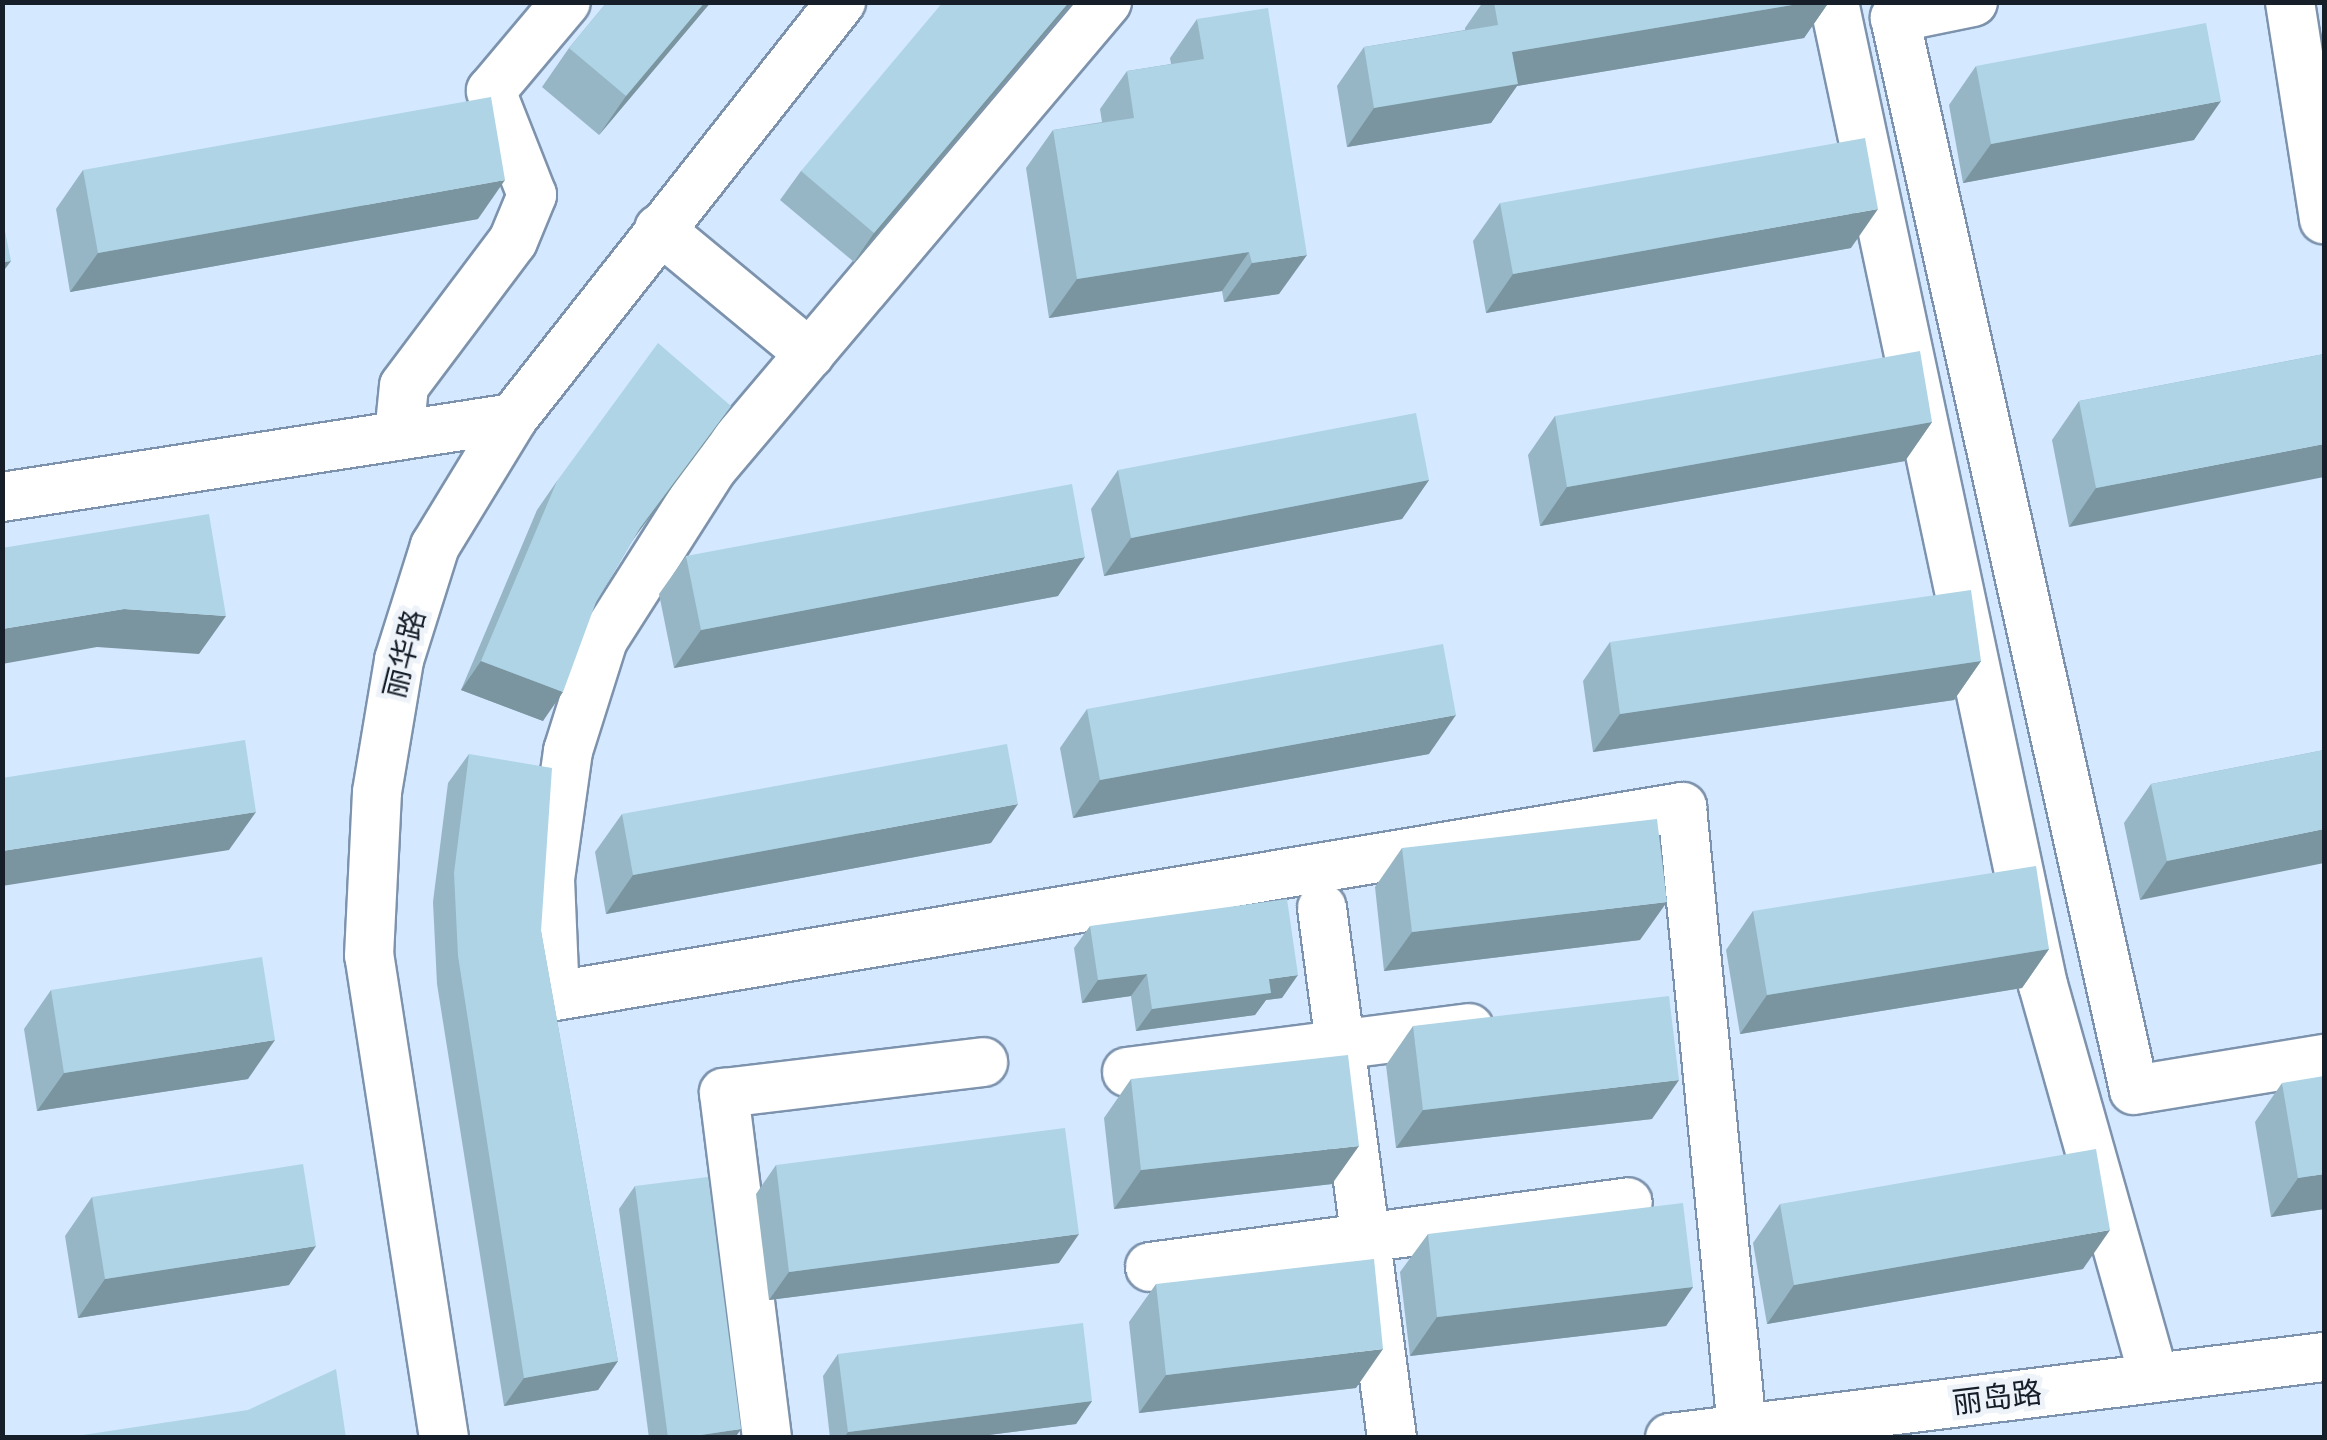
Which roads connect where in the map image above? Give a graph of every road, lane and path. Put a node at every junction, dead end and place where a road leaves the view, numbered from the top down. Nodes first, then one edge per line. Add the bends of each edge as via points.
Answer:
1 (566, 2) edge
2 (841, 2) edge
3 (1107, 2) edge
4 (1834, 2) edge
5 (1973, 2) edge
6 (2290, 2) edge
7 (2324, 219) edge
8 (659, 229) junction
9 (810, 354) junction
10 (513, 418) junction
11 (400, 435) junction
12 (2, 498) edge
13 (1322, 908) dead end
14 (1508, 1024) edge
15 (1340, 1045) junction
16 (2324, 1059) edge
17 (983, 1062) dead end
18 (1127, 1072) dead end
19 (1628, 1202) dead end
20 (1366, 1238) junction
21 (1150, 1267) dead end
22 (2324, 1357) edge
23 (2154, 1378) junction
24 (1742, 1429) junction
25 (444, 1438) edge
26 (767, 1438) edge
27 (1392, 1438) edge
28 (1670, 1438) edge

1 - 11 street via 491,91 532,195 513,241 404,386
2 - 8 street, 丽华路
3 - 9 street
4 - 23 street via 2044,985
5 - 16 street via 1895,18 2134,1090
6 - 7 street
8 - 9 street
8 - 10 street, 丽华路
9 - 24 street via 712,469 603,640 568,750 550,878 556,996 1682,808
10 - 11 street
10 - 25 street, 丽华路 via 434,546 399,660 377,792 369,956
11 - 12 street
13 - 15 street
14 - 15 street
15 - 18 street
15 - 20 street
17 - 26 street via 724,1093
19 - 20 street
20 - 21 street
20 - 27 street
22 - 23 street, 丽岛路
23 - 24 street, 丽岛路
24 - 28 street, 丽岛路

